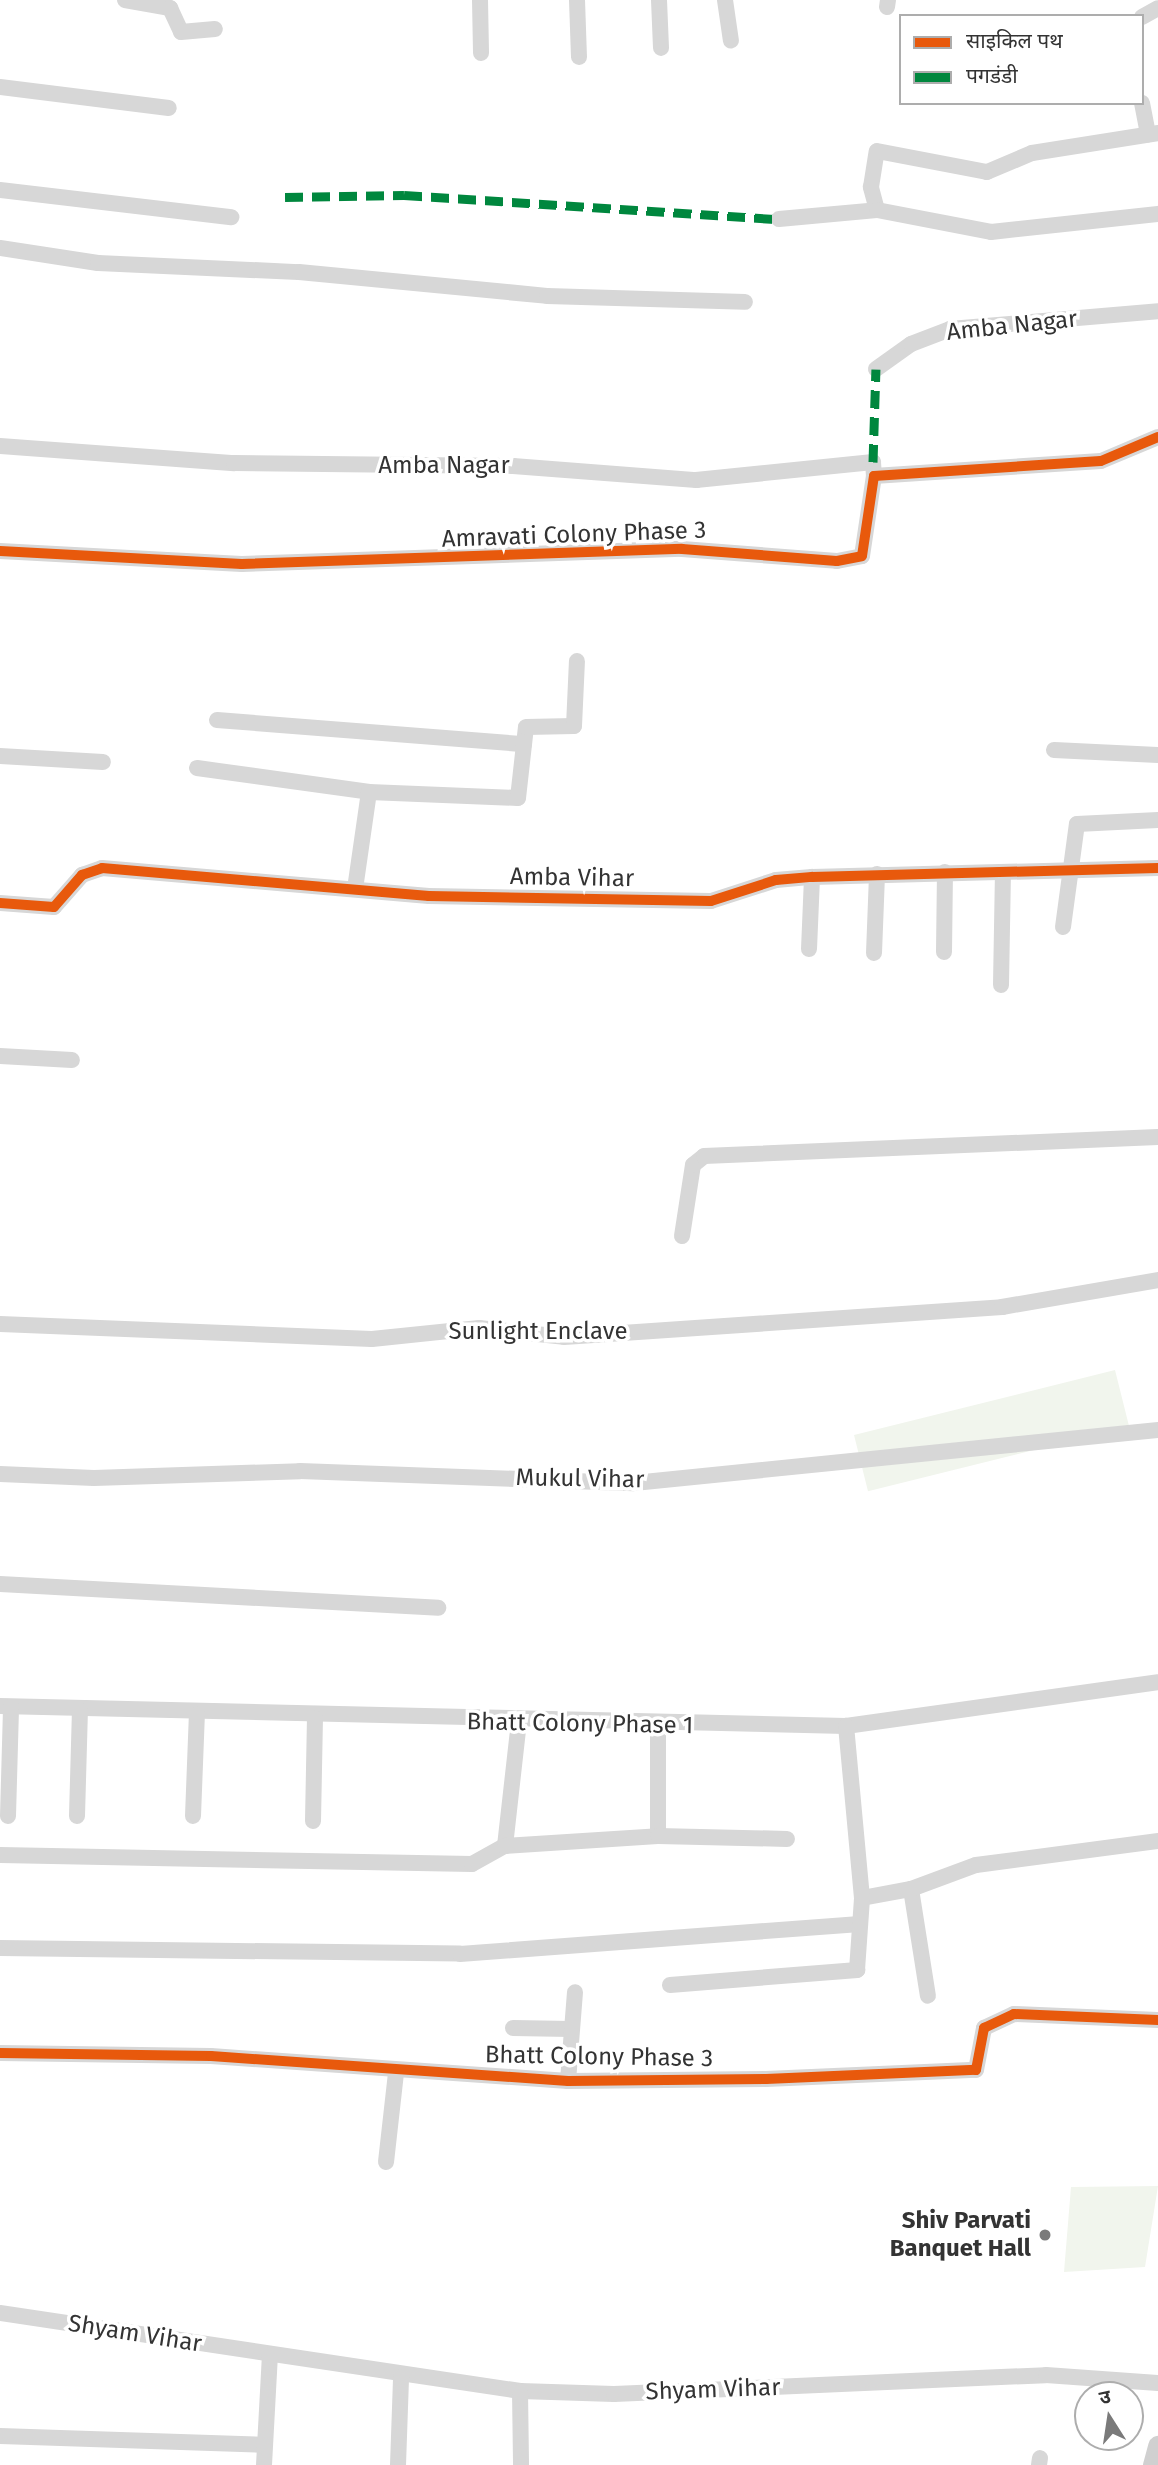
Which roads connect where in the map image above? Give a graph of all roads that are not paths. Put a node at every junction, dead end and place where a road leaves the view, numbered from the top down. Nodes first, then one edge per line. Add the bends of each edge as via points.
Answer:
1 (125, 0) edge
2 (480, 0) edge
3 (577, 0) edge
4 (659, 0) edge
5 (726, 0) edge
6 (215, 29) dead end
7 (731, 41) dead end
8 (661, 48) dead end
9 (481, 54) dead end
10 (579, 57) dead end
11 (0, 86) edge
12 (1143, 105) edge
13 (169, 108) dead end
14 (1153, 134) edge
15 (0, 190) edge
16 (877, 210) junction
17 (1158, 214) edge
18 (231, 217) dead end
19 (779, 219) dead end
20 (0, 248) edge
21 (745, 302) dead end
22 (1158, 312) edge
23 (876, 369) dead end
24 (1158, 437) edge
25 (0, 446) edge
26 (874, 476) junction
27 (0, 551) edge
28 (577, 661) dead end
29 (217, 720) dead end
30 (524, 744) junction
31 (1055, 750) dead end
32 (1158, 755) edge
33 (0, 756) edge
34 (103, 762) dead end
35 (197, 768) dead end
36 (369, 792) junction
37 (1158, 820) edge
38 (1158, 868) edge
39 (1071, 871) junction
40 (945, 872) junction
41 (1003, 872) junction
42 (877, 874) junction
43 (812, 877) junction
44 (355, 889) junction
45 (0, 903) edge
46 (1063, 928) dead end
47 (809, 948) dead end
48 (944, 952) dead end
49 (874, 953) dead end
50 (1001, 985) dead end
51 (0, 1056) edge
52 (72, 1060) dead end
53 (1158, 1137) edge
54 (682, 1236) dead end
55 (1158, 1280) edge
56 (0, 1324) edge
57 (1158, 1430) edge
58 (0, 1474) edge
59 (0, 1584) edge
60 (438, 1608) dead end
61 (1158, 1682) edge
62 (6, 1707) edge
63 (80, 1711) junction
64 (197, 1714) junction
65 (316, 1718) junction
66 (519, 1722) junction
67 (657, 1726) junction
68 (846, 1726) junction
69 (8, 1816) dead end
70 (76, 1816) dead end
71 (193, 1816) dead end
72 (313, 1821) dead end
73 (658, 1836) junction
74 (787, 1839) dead end
75 (1158, 1841) edge
76 (505, 1846) junction
77 (0, 1855) edge
78 (911, 1889) junction
79 (862, 1898) junction
80 (860, 1924) junction
81 (0, 1948) edge
82 (670, 1985) dead end
83 (575, 1992) dead end
84 (928, 1996) dead end
85 (1158, 2020) edge
86 (513, 2028) dead end
87 (571, 2029) junction
88 (0, 2053) edge
89 (396, 2073) junction
90 (568, 2081) junction
91 (386, 2162) dead end
92 (0, 2313) edge
93 (270, 2356) junction
94 (401, 2376) junction
95 (1158, 2383) edge
96 (520, 2391) junction
97 (0, 2436) edge
98 (265, 2445) junction
99 (1158, 2446) edge
100 (264, 2465) edge
101 (398, 2465) edge
102 (521, 2465) edge
103 (1153, 2465) edge

1 - 6 street via 170,8 181,32
2 - 9 street
3 - 10 street
4 - 8 street
5 - 7 street
11 - 13 street
12 - 14 street
14 - 16 street via 1032,153 987,172 877,151 871,187
15 - 18 street
16 - 17 street via 991,232
16 - 19 street
20 - 21 street via 98,263 299,272 547,296
22 - 23 street, Amba Nagar via 950,328 911,344
24 - 26 street via 1101,461
25 - 26 street, Amba Nagar via 234,463 513,466 696,480 873,462
26 - 27 street, Amravati Colony Phase 3 via 862,556 837,561 682,549 242,564
28 - 30 street via 574,726 526,727
29 - 30 street
30 - 36 street via 518,798
31 - 32 street
33 - 34 street
35 - 36 street
36 - 44 street
37 - 39 street via 1077,824
38 - 39 street, Amba Vihar
39 - 41 street, Amba Vihar
39 - 46 street
40 - 41 street, Amba Vihar
40 - 42 street, Amba Vihar
40 - 48 street
41 - 50 street
42 - 43 street, Amba Vihar
42 - 49 street
43 - 44 street, Amba Vihar via 776,880 710,901
43 - 47 street
44 - 45 street, Amba Vihar via 102,868 82,875 54,907
51 - 52 street
53 - 54 street via 704,1156 693,1166
55 - 56 street, Sunlight Enclave via 1002,1307 564,1337 479,1328 372,1339
57 - 58 street, Mukul Vihar via 634,1483 300,1471 94,1478
59 - 60 street
61 - 68 street, Bhatt Colony Phase 1
62 - 63 street, Bhatt Colony Phase 1
62 - 69 street
63 - 64 street, Bhatt Colony Phase 1
63 - 70 street
64 - 65 street, Bhatt Colony Phase 1
64 - 71 street
65 - 66 street, Bhatt Colony Phase 1
65 - 72 street
66 - 67 street, Bhatt Colony Phase 1
66 - 76 street
67 - 68 street, Bhatt Colony Phase 1
67 - 73 street
68 - 79 street
73 - 74 street
73 - 76 street
75 - 78 street via 976,1865
76 - 77 street via 472,1864
78 - 79 street
78 - 84 street
79 - 80 street
80 - 81 street via 460,1954
80 - 82 street via 852,1974
83 - 87 street
85 - 90 street, Bhatt Colony Phase 3 via 1014,2014 984,2028 976,2070
86 - 87 street
87 - 90 street
88 - 89 street, Bhatt Colony Phase 3 via 211,2056
89 - 90 street, Bhatt Colony Phase 3
89 - 91 street
92 - 93 street, Shyam Vihar
93 - 94 street, Shyam Vihar
93 - 98 street
94 - 96 street, Shyam Vihar
94 - 101 street
95 - 96 street, Shyam Vihar via 1046,2375 614,2394
96 - 102 street
97 - 98 street
98 - 100 street
99 - 103 main road

